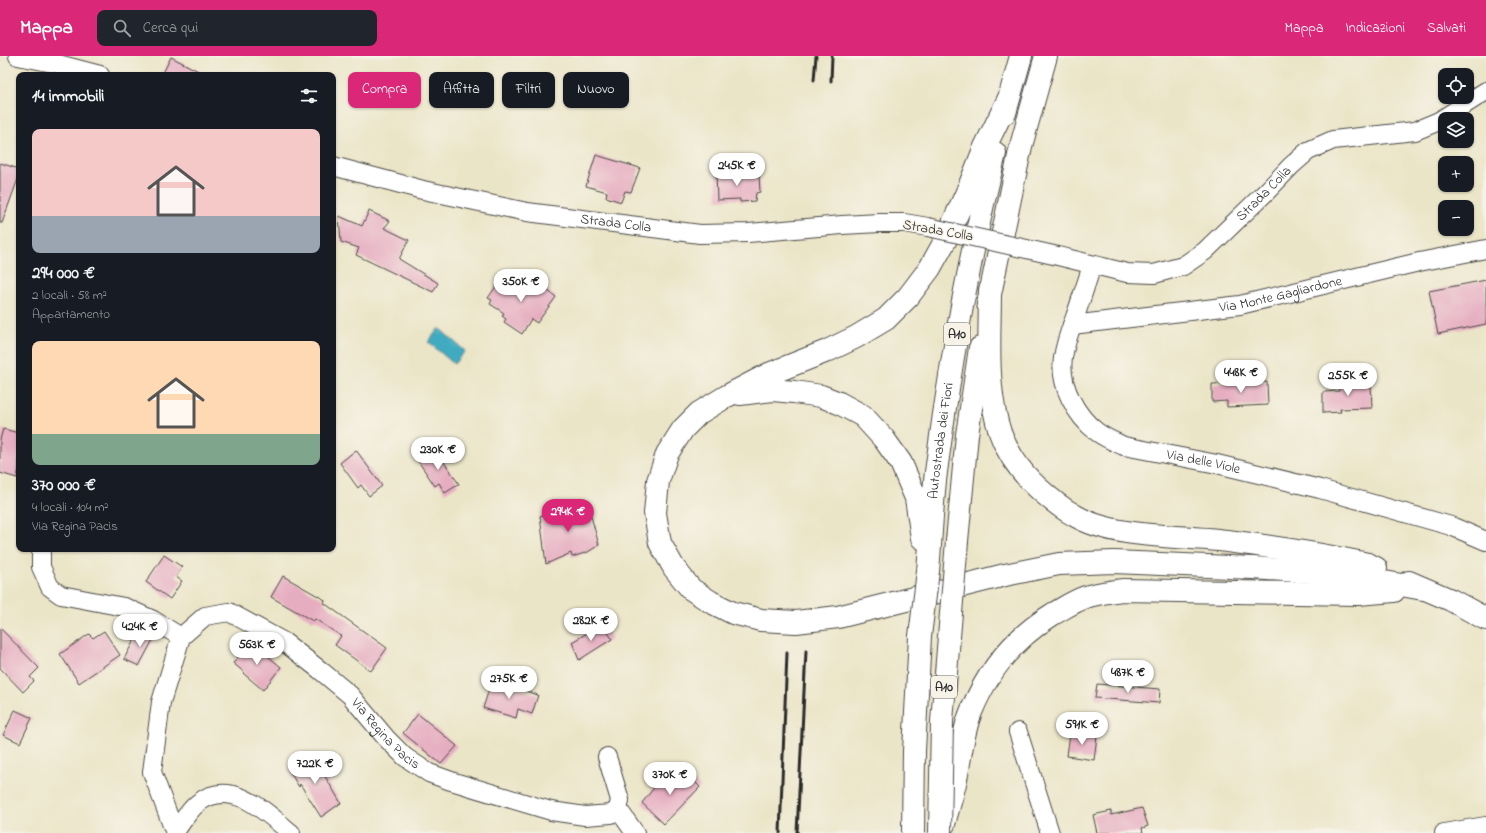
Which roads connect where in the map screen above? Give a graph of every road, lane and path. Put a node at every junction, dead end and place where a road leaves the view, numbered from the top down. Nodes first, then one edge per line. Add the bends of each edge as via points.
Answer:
1 (18, 56) edge
2 (1021, 56) edge
3 (1046, 56) edge
4 (89, 72) edge
5 (1486, 92) edge
6 (1008, 100) junction
7 (336, 167) edge
8 (1486, 249) edge
9 (1092, 264) junction
10 (990, 290) junction
11 (1072, 325) junction
12 (727, 396) junction
13 (1486, 541) edge
14 (41, 552) edge
15 (928, 572) junction
16 (1423, 588) junction
17 (1486, 619) edge
18 (181, 637) junction
19 (1018, 732) dead end
20 (607, 757) dead end
21 (618, 809) junction
22 (1486, 826) edge
23 (175, 832) edge
24 (291, 833) edge
25 (635, 833) edge
26 (912, 833) edge
27 (941, 833) edge
28 (1050, 833) edge
29 (1444, 833) edge

1 - 4 street
2 - 6 highway, Autostrada dei Fiori / A10
3 - 10 highway, Autostrada dei Fiori / A10 via 1020,153
5 - 9 street, Strada Colla via 1439,121 1415,131 1333,140 1308,151 1205,251 1183,266 1154,274 1127,273
6 - 12 highway via 945,241 930,268 908,297 886,318 856,337 769,374
6 - 15 highway, Autostrada dei Fiori / A10 via 979,219 960,314 936,473
7 - 9 street, Strada Colla, bridge via 423,190 527,212 669,231 700,234 748,233 904,223
8 - 11 street, Via Monte Gagliardone via 1240,304
9 - 11 street, Via delle Viole
10 - 16 highway via 992,397 997,423 1008,450 1027,478 1051,500 1074,516 1104,527 1301,551 1368,564
10 - 27 highway, Autostrada dei Fiori / A10, bridge via 967,435 957,541 942,721
11 - 13 street, Via delle Viole via 1063,359 1063,372 1070,399 1086,422 1110,440 1124,446 1217,464 1320,489 1451,526
12 - 15 highway via 773,390 794,392 821,396 863,416 901,463 916,498
12 - 16 highway via 699,413 683,429 667,454 658,481 655,513 660,543 674,568 691,589 733,613 761,620 796,622 838,617 1013,573 1059,564 1114,562 1341,574
14 - 18 street via 41,567 50,587 61,594 124,607 153,620
15 - 26 highway, Autostrada dei Fiori / A10, bridge via 920,636
16 - 17 highway
16 - 27 highway via 1358,594 1122,590 1086,597 1065,607 1038,623 1017,640 984,685 961,744 957,776
18 - 21 street, Via Regina Pacis via 205,616 229,612 284,642 320,670 350,695 405,757 429,773 551,811 585,816 611,814
18 - 23 street via 160,702 152,772
19 - 28 street
20 - 21 street via 620,800
21 - 25 street
22 - 29 street
23 - 24 street via 198,803 208,796 229,793 253,803

